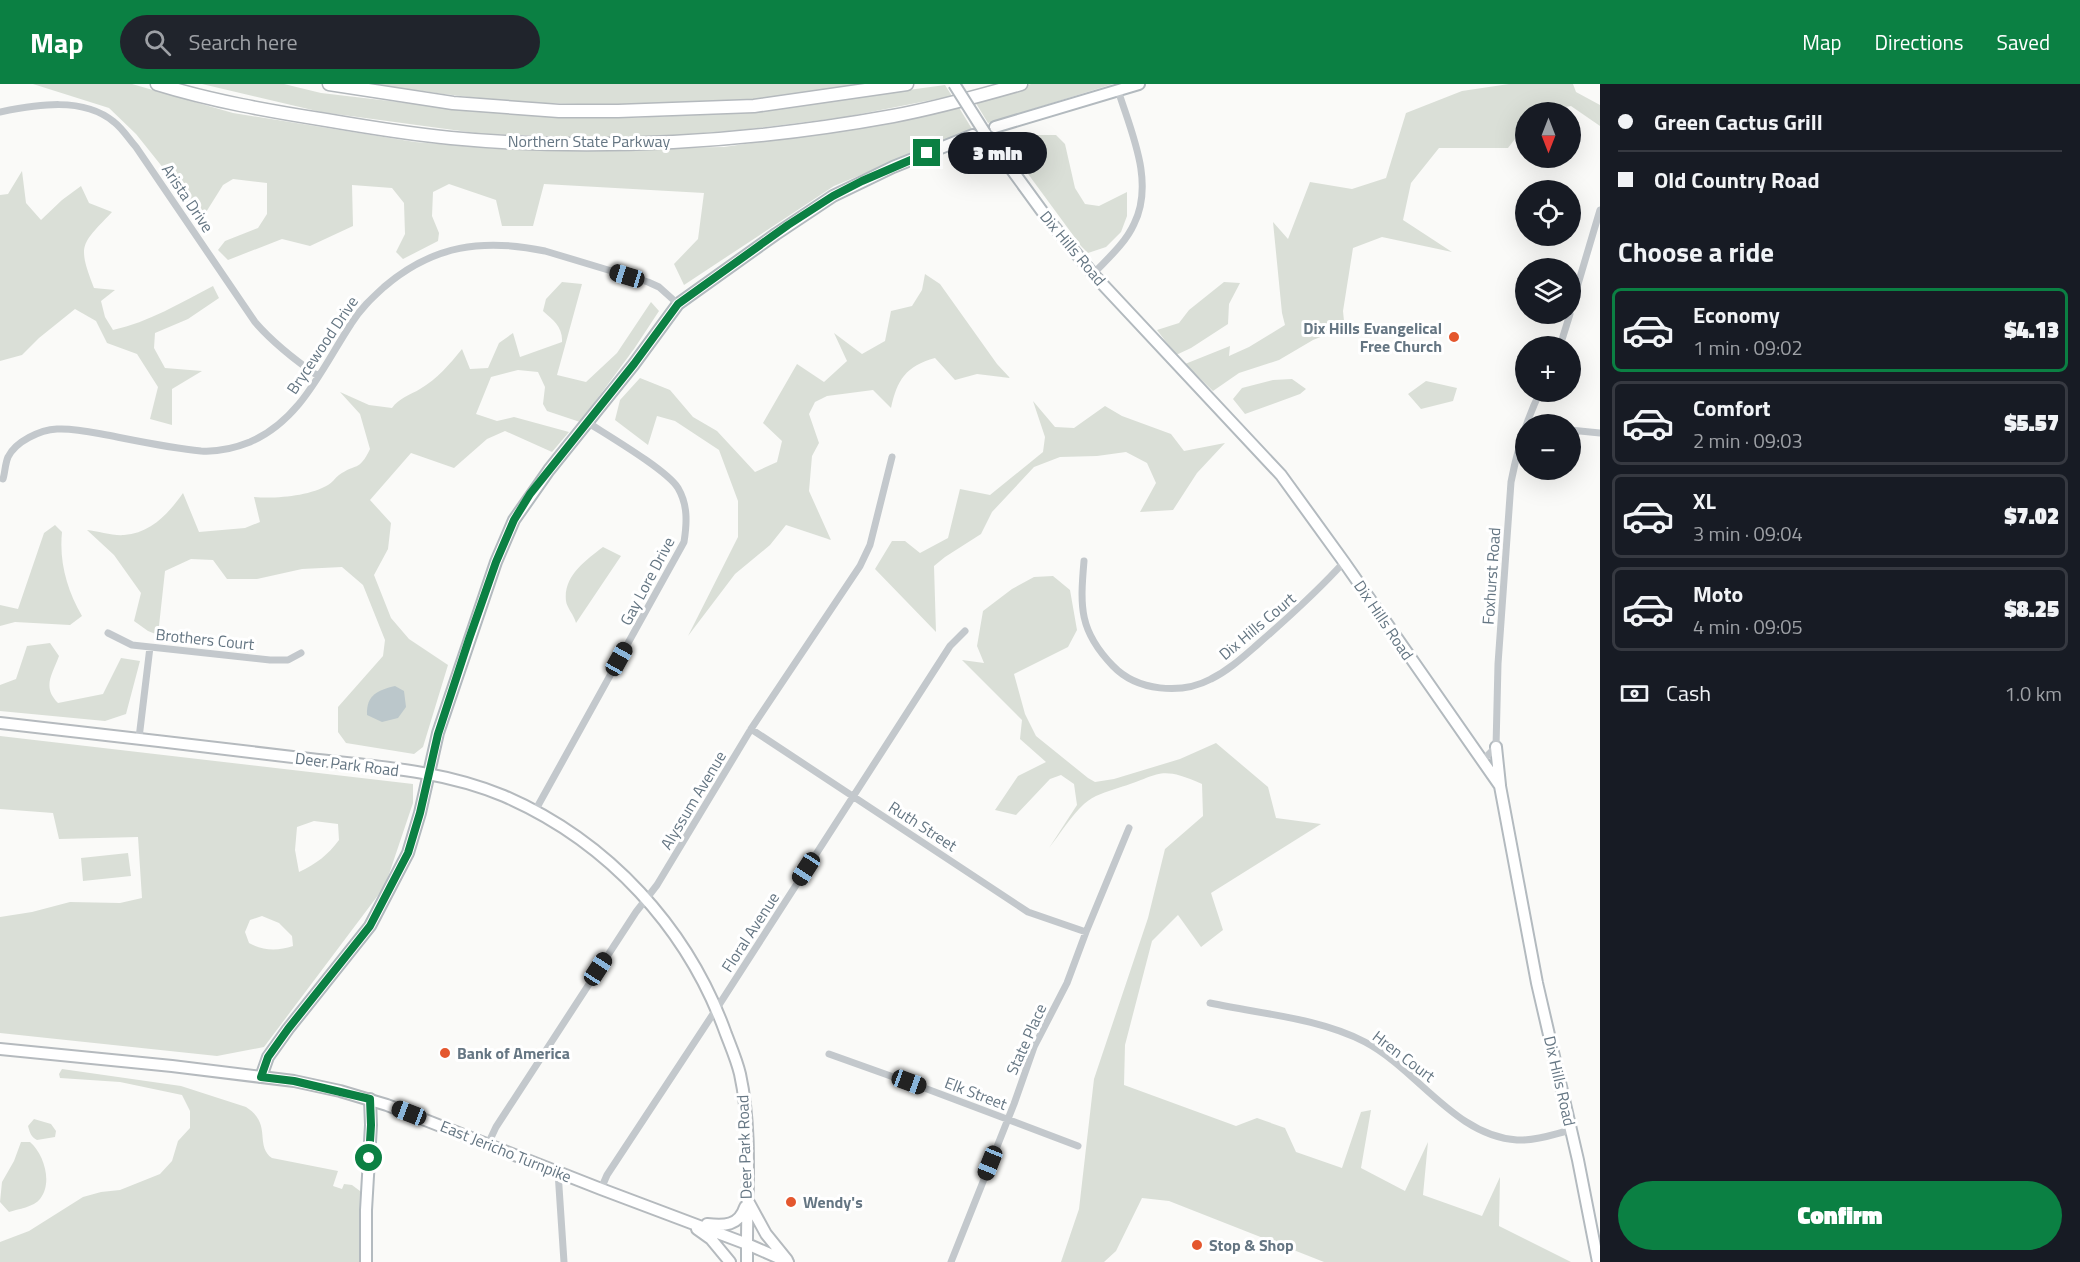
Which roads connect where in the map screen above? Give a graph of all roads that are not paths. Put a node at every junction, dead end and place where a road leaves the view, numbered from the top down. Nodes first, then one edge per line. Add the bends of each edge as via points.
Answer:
1 (157, 84) edge
2 (329, 84) edge
3 (907, 84) edge
4 (954, 84) edge
5 (1021, 84) edge
6 (1140, 84) edge
7 (1118, 90) junction
8 (0, 112) edge
9 (995, 128) dead end
10 (973, 135) dead end
11 (1600, 210) edge
12 (1093, 274) junction
13 (1581, 275) edge
14 (678, 304) junction
15 (318, 376) junction
16 (587, 422) junction
17 (1581, 431) edge
18 (1600, 433) edge
19 (892, 457) dead end
20 (1515, 458) edge
21 (3, 479) dead end
22 (1084, 561) dead end
23 (1344, 562) junction
24 (965, 631) dead end
25 (108, 633) dead end
26 (150, 647) junction
27 (301, 653) dead end
28 (0, 723) edge
29 (751, 729) junction
30 (139, 738) junction
31 (1496, 747) junction
32 (1482, 761) junction
33 (429, 774) junction
34 (1500, 786) junction
35 (853, 796) junction
36 (535, 811) junction
37 (1129, 828) dead end
38 (647, 897) junction
39 (1086, 932) junction
40 (1210, 1003) dead end
41 (717, 1008) junction
42 (0, 1049) edge
43 (829, 1054) dead end
44 (261, 1077) junction
45 (370, 1099) junction
46 (1007, 1119) junction
47 (1571, 1130) junction
48 (488, 1144) junction
49 (1078, 1146) dead end
50 (558, 1172) junction
51 (601, 1189) junction
52 (747, 1198) junction
53 (687, 1221) junction
54 (747, 1244) junction
55 (366, 1262) edge
56 (564, 1262) edge
57 (730, 1262) edge
58 (747, 1262) edge
59 (789, 1262) edge
60 (951, 1262) edge
61 (1598, 1262) edge

1 - 5 highway, Northern State Parkway via 261,109 382,130 452,138 598,144 677,142 799,130 895,116
2 - 3 highway, Northern State Parkway via 453,103 618,111 754,106
4 - 12 main road, Dix Hills Road, bridge via 1004,162
6 - 7 main road
7 - 9 main road
7 - 12 street via 1140,159 1140,209 1124,240
8 - 15 street, Arista Drive via 60,104 90,108 114,121 136,147 255,322 293,359
10 - 14 main road via 833,196
11 - 13 street
12 - 23 main road, Dix Hills Road via 1269,461
14 - 15 street, Brycewood Drive via 648,282 545,251 502,245 460,248 416,263 370,299
14 - 16 main road
15 - 21 street, Brycewood Drive via 287,418 248,443 202,451 56,429 36,434 20,444 8,457
16 - 33 main road via 514,520 460,667
16 - 36 street, Gay Lore Drive via 677,486 687,521 684,542
17 - 18 street
19 - 29 street, Alyssum Avenue via 870,545 860,567
20 - 31 street, Foxhurst Road via 1498,664
22 - 23 street, Dix Hills Court via 1082,605 1093,643 1130,679 1167,688 1209,681 1228,669 1313,597
23 - 32 main road, Dix Hills Road
24 - 35 street, Floral Avenue via 950,646
25 - 26 street, Brothers Court via 132,645
26 - 27 street, Brothers Court via 270,660 288,660
26 - 30 street
28 - 30 main road, Deer Park Road
29 - 35 street, Ruth Street
29 - 38 street, Alyssum Avenue
30 - 33 main road, Deer Park Road
31 - 32 street
31 - 34 main road
32 - 34 main road, Dix Hills Road
33 - 36 main road, Deer Park Road via 502,795
33 - 44 main road via 408,853 380,907 364,934 274,1048
34 - 47 main road, Dix Hills Road via 1537,984
35 - 39 street, Ruth Street via 1028,912
35 - 41 street, Floral Avenue
36 - 38 main road, Deer Park Road via 601,855
37 - 39 street, State Place
38 - 41 main road, Deer Park Road via 683,945
38 - 48 street, Alyssum Avenue
39 - 46 street, State Place via 1067,983 1034,1047
40 - 47 street, Hren Court via 1335,1029 1366,1043 1473,1128 1491,1136 1518,1140
41 - 51 street, Floral Avenue
41 - 52 main road, Deer Park Road via 739,1072 745,1104
42 - 44 main road, East Jericho Turnpike
43 - 46 street, Elk Street
44 - 45 main road, East Jericho Turnpike
45 - 48 main road, East Jericho Turnpike
45 - 55 main road
46 - 49 street, Elk Street
46 - 60 street, State Place
47 - 61 main road, Dix Hills Road
48 - 50 main road, East Jericho Turnpike
50 - 51 main road, East Jericho Turnpike
50 - 56 street
51 - 53 main road, East Jericho Turnpike
52 - 53 main road via 743,1212 732,1224
52 - 54 main road, Deer Park Road
52 - 59 main road via 766,1234
53 - 54 main road, East Jericho Turnpike
53 - 57 main road via 711,1239
54 - 58 main road, Deer Park Road
54 - 59 main road, East Jericho Turnpike

